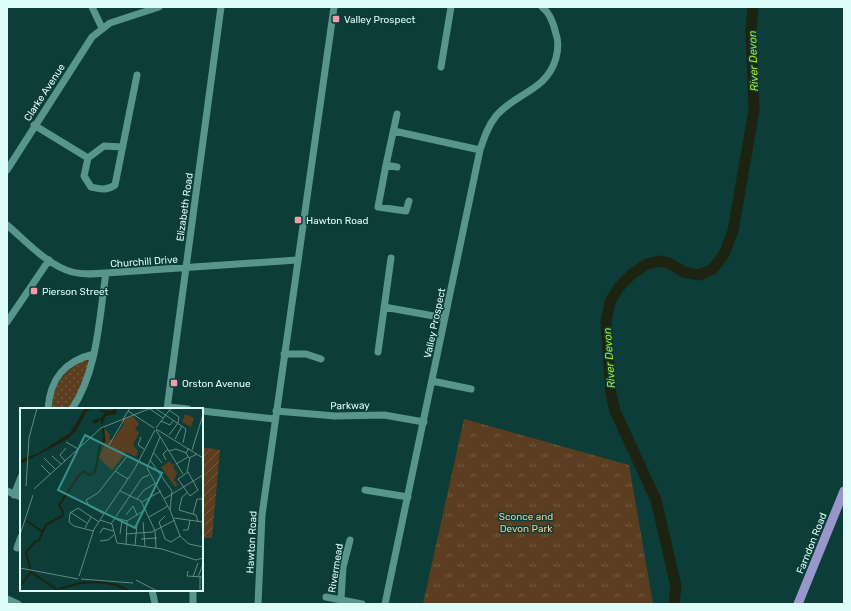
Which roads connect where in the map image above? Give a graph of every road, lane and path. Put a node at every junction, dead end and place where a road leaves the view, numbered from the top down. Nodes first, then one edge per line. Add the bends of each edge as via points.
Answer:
1 (92, 7) edge
2 (159, 7) edge
3 (221, 7) edge
4 (334, 7) edge
5 (451, 7) edge
6 (542, 7) edge
7 (148, 9) edge
8 (102, 28) junction
9 (441, 67) dead end
10 (137, 75) dead end
11 (397, 114) dead end
12 (34, 125) junction
13 (394, 131) junction
14 (122, 147) junction
15 (480, 150) junction
16 (88, 158) junction
17 (386, 165) junction
18 (397, 168) dead end
19 (7, 170) edge
20 (409, 201) dead end
21 (7, 225) edge
22 (391, 258) dead end
23 (49, 260) junction
24 (297, 260) junction
25 (186, 268) junction
26 (106, 273) junction
27 (384, 308) junction
28 (445, 318) junction
29 (7, 322) edge
30 (378, 352) dead end
31 (94, 354) junction
32 (284, 354) junction
33 (321, 359) dead end
34 (432, 381) junction
35 (471, 389) dead end
36 (48, 408) edge
37 (73, 408) edge
38 (168, 408) edge
39 (203, 411) edge
40 (276, 411) junction
41 (275, 419) junction
42 (424, 422) junction
43 (20, 479) edge
44 (365, 490) dead end
45 (844, 490) edge
46 (14, 494) edge
47 (408, 497) junction
48 (20, 540) edge
49 (350, 540) dead end
50 (17, 548) dead end
51 (152, 591) edge
52 (193, 591) edge
53 (326, 596) dead end
54 (7, 598) edge
55 (341, 599) junction
56 (18, 604) edge
57 (155, 604) edge
58 (193, 604) edge
59 (258, 604) edge
60 (362, 604) edge
61 (385, 604) edge
62 (798, 604) edge

1 - 8 street
2 - 7 street
3 - 25 street, Elizabeth Road
4 - 24 street, Hawton Road
5 - 9 street
6 - 15 street, Valley Prospect via 553,23 557,36 558,51 554,65 538,86 496,116 487,130
7 - 8 street
8 - 12 street, Clarke Avenue via 92,37
10 - 14 street
11 - 13 street
12 - 16 street
12 - 19 street, Clarke Avenue
13 - 15 street
13 - 17 street
14 - 16 street via 104,146
14 - 16 street via 115,185 110,189 91,187 86,182 84,176
15 - 28 street, Valley Prospect
17 - 18 street
17 - 20 street via 378,206 406,211
21 - 23 street, Churchill Drive
22 - 27 street
23 - 26 street, Churchill Drive via 72,272
23 - 29 street
24 - 25 street, Churchill Drive
24 - 32 street, Hawton Road
25 - 26 street, Churchill Drive
25 - 38 street, Elizabeth Road
26 - 31 street
27 - 28 street
27 - 30 street
28 - 34 street, Valley Prospect
31 - 36 street via 74,361 58,375 51,387
31 - 37 street via 87,380
32 - 33 street via 306,354
32 - 40 street, Hawton Road
34 - 35 street
34 - 42 street, Valley Prospect
39 - 41 street
40 - 41 street, Hawton Road
40 - 42 street, Parkway via 335,416 384,415
41 - 59 street, Hawton Road via 262,515
42 - 47 street, Valley Prospect
43 - 46 street
44 - 47 street
45 - 62 main road, Farndon Road
47 - 61 street, Valley Prospect
48 - 50 street
49 - 55 street, Rivermead via 343,567
51 - 57 street
52 - 58 street
53 - 55 street, Rivermead
54 - 56 street
55 - 60 street, Rivermead

